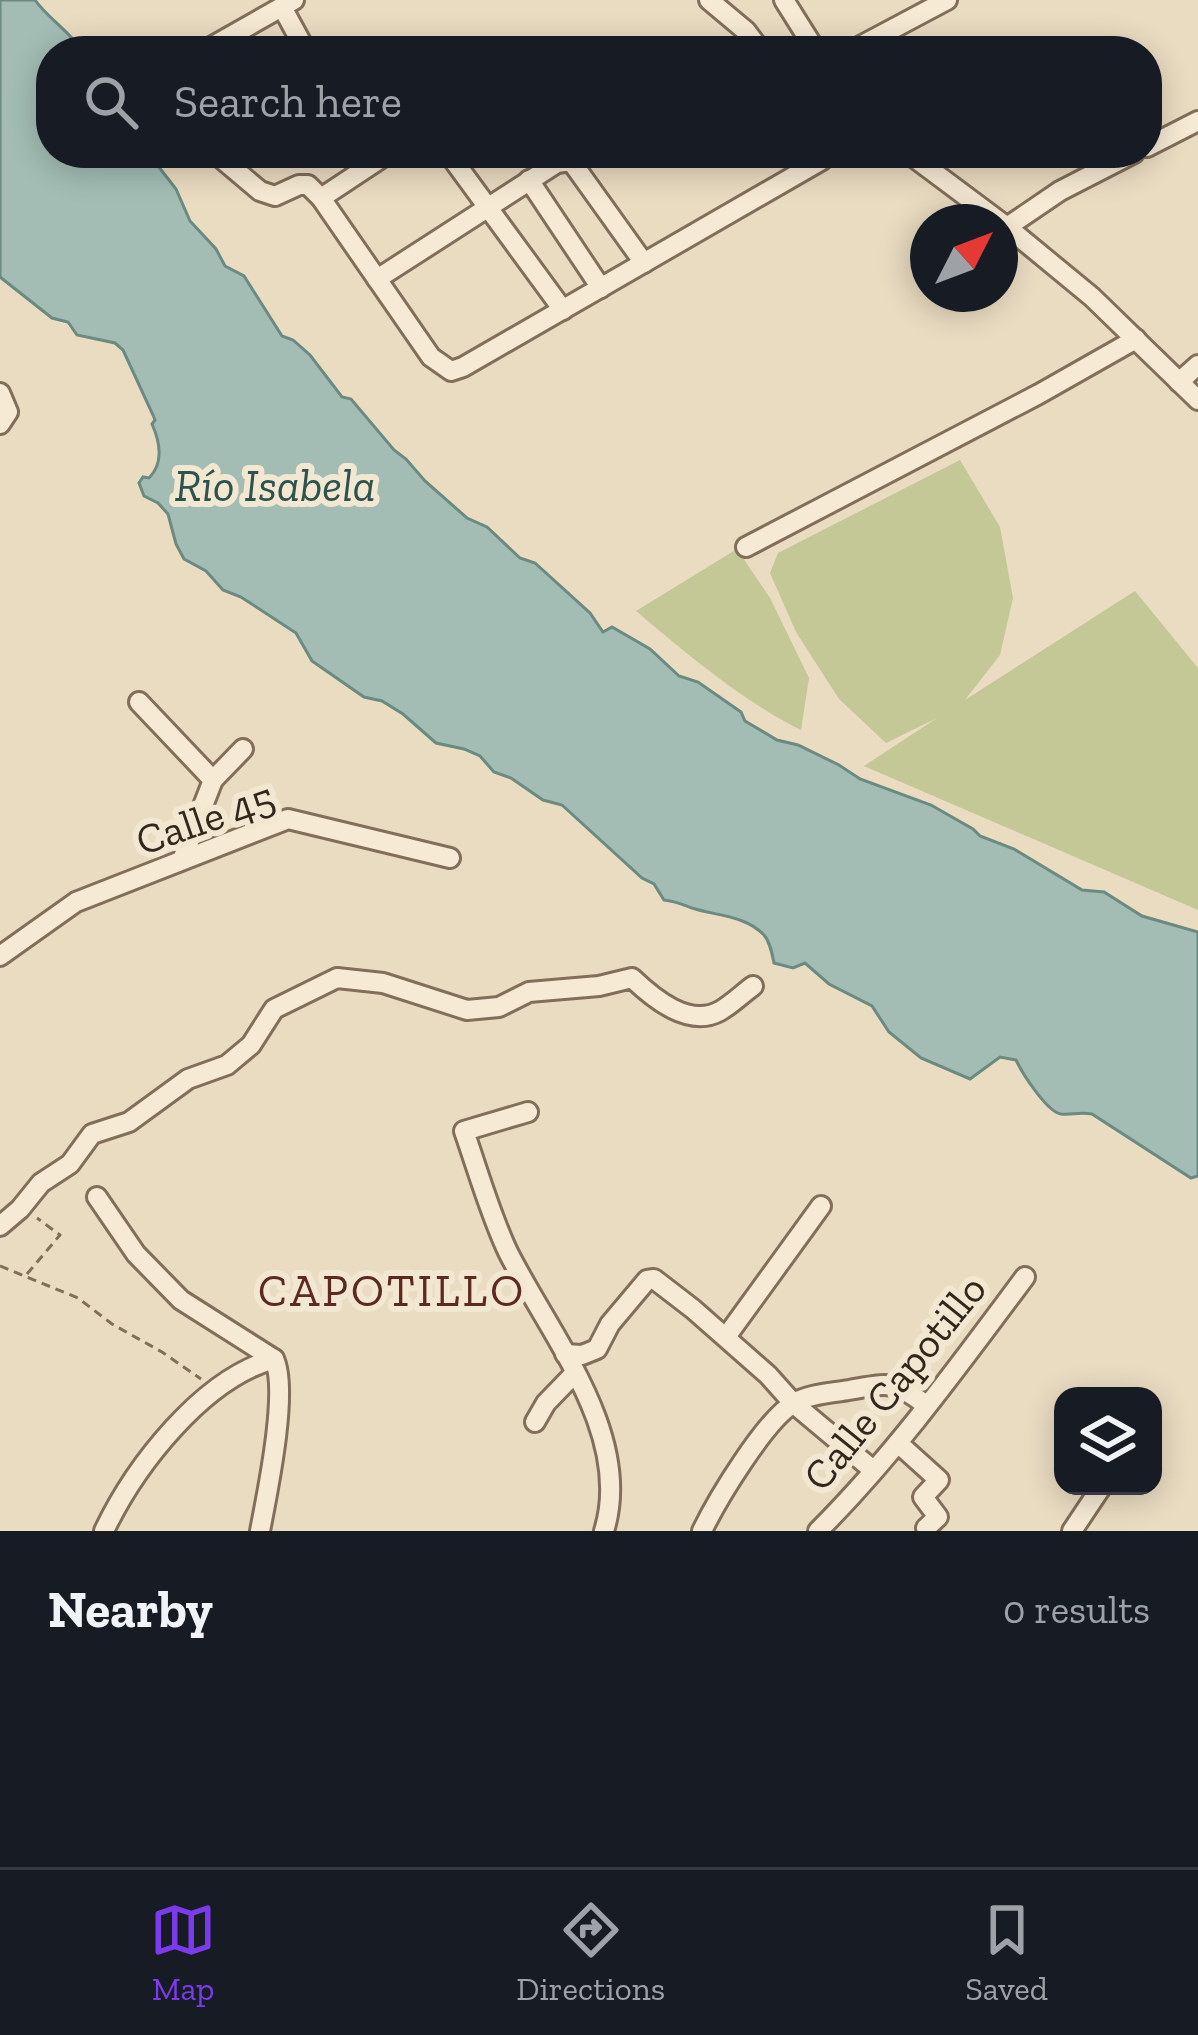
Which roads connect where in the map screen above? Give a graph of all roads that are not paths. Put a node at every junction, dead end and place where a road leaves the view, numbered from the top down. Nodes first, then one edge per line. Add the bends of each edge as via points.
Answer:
1 (709, 0) edge
2 (784, 0) edge
3 (947, 0) edge
4 (288, 3) edge
5 (230, 36) edge
6 (300, 36) edge
7 (750, 36) edge
8 (807, 36) edge
9 (879, 36) edge
10 (1198, 121) edge
11 (1162, 139) edge
12 (233, 168) edge
13 (357, 168) edge
14 (459, 168) edge
15 (549, 168) edge
16 (576, 168) edge
17 (808, 168) edge
18 (928, 168) edge
19 (1105, 168) edge
20 (529, 181) junction
21 (321, 198) junction
22 (976, 204) edge
23 (488, 208) junction
24 (1018, 220) edge
25 (1018, 236) edge
26 (644, 263) junction
27 (377, 279) junction
28 (601, 288) junction
29 (563, 310) junction
30 (1136, 339) junction
31 (1198, 364) edge
32 (1179, 382) junction
33 (0, 393) edge
34 (1198, 400) edge
35 (0, 424) edge
36 (746, 547) dead end
37 (139, 702) dead end
38 (243, 749) dead end
39 (213, 780) junction
40 (450, 858) dead end
41 (182, 860) junction
42 (0, 956) edge
43 (753, 986) dead end
44 (527, 1112) dead end
45 (97, 1197) dead end
46 (820, 1206) dead end
47 (0, 1226) edge
48 (1025, 1277) dead end
49 (726, 1337) junction
50 (565, 1354) junction
51 (274, 1359) junction
52 (575, 1373) junction
53 (793, 1403) junction
54 (926, 1405) junction
55 (536, 1422) dead end
56 (898, 1443) junction
57 (873, 1470) junction
58 (1096, 1495) edge
59 (104, 1531) edge
60 (260, 1531) edge
61 (604, 1531) edge
62 (702, 1531) edge
63 (818, 1531) edge
64 (928, 1531) edge
65 (1072, 1531) edge

1 - 7 street
2 - 8 street
3 - 9 street
4 - 5 street
4 - 6 street
10 - 11 street
12 - 21 street via 260,191 275,196 308,185
13 - 21 street
14 - 23 street
15 - 20 street
16 - 26 street
17 - 26 street
18 - 22 street
19 - 24 street
20 - 23 street
20 - 28 street
21 - 27 street
23 - 27 street
23 - 29 street
25 - 30 street
26 - 28 street
27 - 29 street via 431,357 451,371
28 - 29 street
30 - 32 street
30 - 36 street
31 - 32 street
32 - 34 street
33 - 35 street via 8,412
37 - 39 street
38 - 39 street
39 - 41 street
40 - 41 street, Calle 45 via 288,819
41 - 42 street, Calle 45 via 76,902
43 - 47 street via 717,1013 695,1018 632,978 467,1010 338,978 274,1009 227,1065 188,1079 129,1122 92,1134
44 - 50 street via 464,1131 507,1249
45 - 51 street via 181,1300
46 - 49 street
48 - 54 street, Calle Capotillo
49 - 50 street via 650,1279 597,1349
49 - 53 street
50 - 52 street
51 - 59 street via 250,1366 200,1402 150,1457
51 - 60 street via 275,1434
52 - 55 street
52 - 61 street via 611,1474
53 - 54 street via 900,1385
53 - 57 street
53 - 62 street via 719,1496
54 - 56 street, Calle Capotillo
56 - 57 street, Calle Capotillo
56 - 64 street via 939,1480 923,1497 938,1517
57 - 63 street, Calle Capotillo
58 - 65 street

